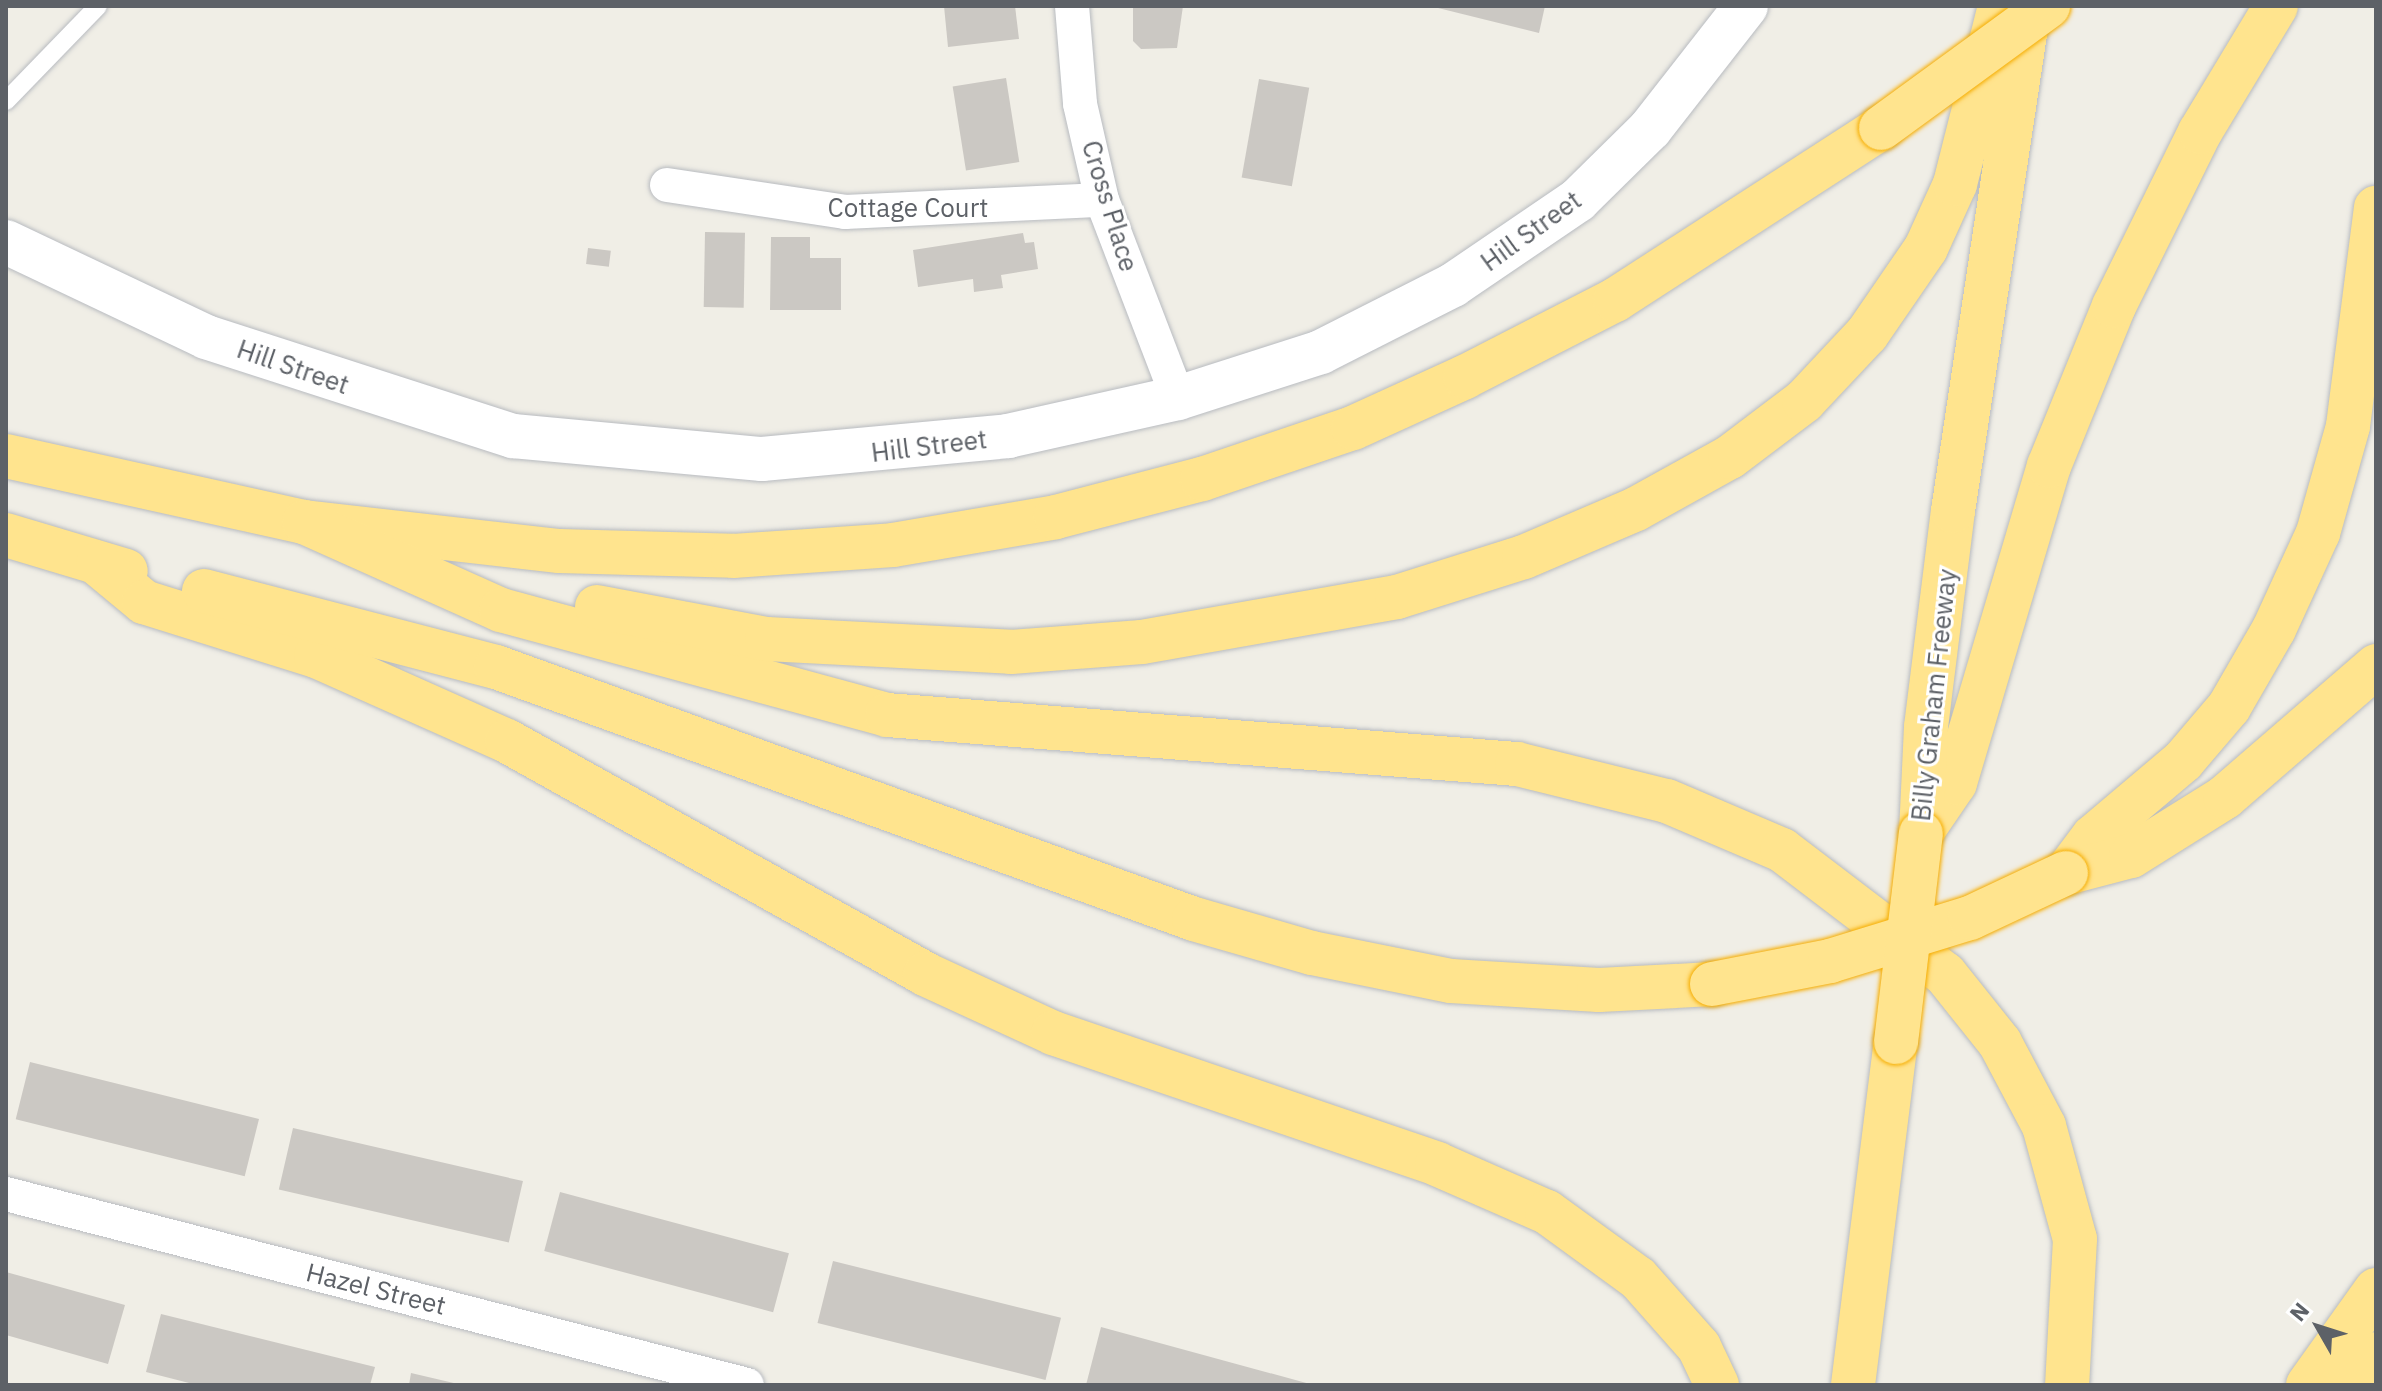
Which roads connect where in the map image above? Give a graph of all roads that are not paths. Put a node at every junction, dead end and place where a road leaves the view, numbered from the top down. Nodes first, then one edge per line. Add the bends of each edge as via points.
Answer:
1 (98, 6) edge
2 (1072, 6) edge
3 (1746, 6) edge
4 (2000, 6) edge
5 (2029, 6) edge
6 (2048, 6) edge
7 (2276, 6) edge
8 (6, 101) edge
9 (667, 185) dead end
10 (1102, 200) junction
11 (2376, 208) edge
12 (6, 242) edge
13 (1178, 398) junction
14 (6, 456) edge
15 (304, 522) junction
16 (6, 535) edge
17 (98, 564) junction
18 (457, 587) junction
19 (2376, 666) edge
20 (1921, 833) junction
21 (2066, 873) junction
22 (6, 1194) edge
23 (2376, 1290) edge
24 (2376, 1354) edge
25 (747, 1385) edge
26 (1717, 1385) edge
27 (1853, 1385) edge
28 (2067, 1385) edge
29 (2308, 1385) edge
30 (2347, 1385) edge

1 - 8 lane
2 - 10 street, Cross Place via 1080,104
3 - 13 street, Hill Street via 1650,129 1521,245 1321,352
4 - 18 highway via 1955,184 1926,248 1867,334 1804,401 1730,457 1636,509 1524,557 1397,597 1265,623 1011,652 767,639 510,588
5 - 20 highway, Billy Graham Freeway via 1953,511 1926,727
6 - 15 highway, bridge via 1881,128 1615,300 1465,377 1340,432 1056,517 893,545 733,556 559,551
7 - 20 highway via 2200,132 2114,306 2049,466 1955,783
9 - 10 street, Cottage Court via 845,212
10 - 13 street, Cross Place
11 - 21 highway via 2348,426 2318,533 2274,629 2229,707 2192,750 2093,837
12 - 13 street, Hill Street via 206,337 513,436 762,459 852,455 1008,436
14 - 15 highway
15 - 18 highway
16 - 17 highway
17 - 21 highway, bridge via 496,667 1194,919 1312,953 1451,981 1599,990 1712,984 1830,961 1970,918
17 - 26 highway via 144,602 316,656 507,741 925,974 1053,1033 1437,1164 1547,1212 1638,1278 1699,1347
18 - 28 highway via 501,610 887,715 1517,764 1667,801 1782,850 1945,974 2007,1057 2044,1126 2075,1239
19 - 21 highway via 2225,797 2131,856
20 - 27 highway, Billy Graham Freeway, bridge
22 - 25 street, Hazel Street
23 - 29 highway
24 - 30 highway

